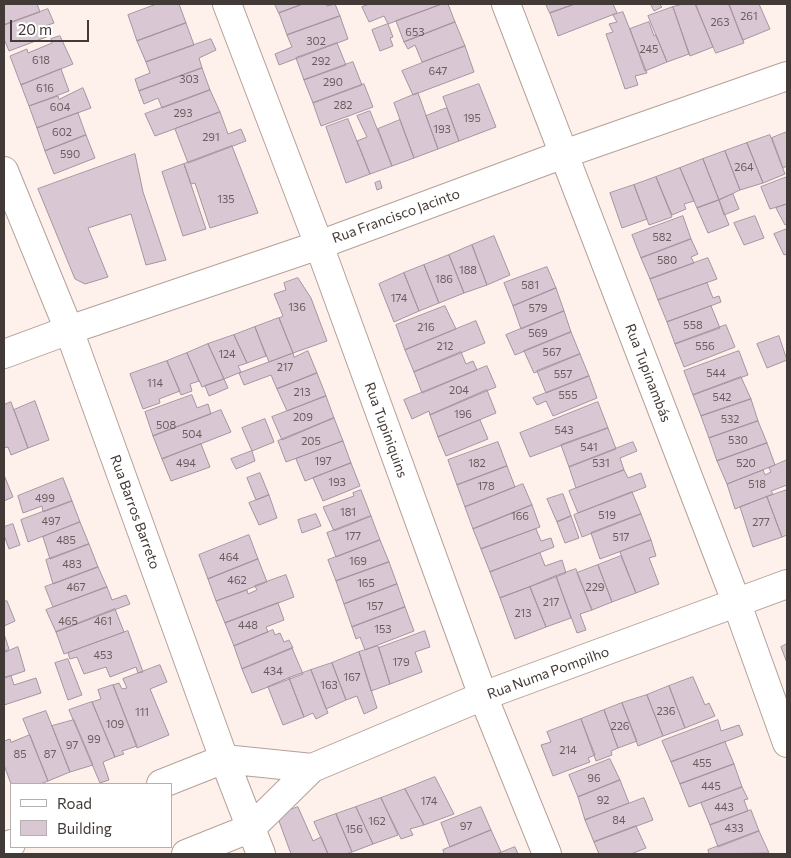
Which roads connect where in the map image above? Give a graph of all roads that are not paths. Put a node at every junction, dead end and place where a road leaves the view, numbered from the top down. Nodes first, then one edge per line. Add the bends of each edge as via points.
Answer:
1 (227, 4) edge
2 (506, 4) edge
3 (787, 76) edge
4 (564, 154) junction
5 (4, 171) edge
6 (319, 245) junction
7 (69, 330) junction
8 (4, 354) edge
9 (787, 584) edge
10 (737, 604) junction
11 (483, 696) junction
12 (787, 743) edge
13 (224, 759) junction
14 (312, 768) junction
15 (164, 783) edge
16 (251, 828) junction
17 (186, 854) edge
18 (261, 854) edge
19 (547, 854) edge

1 - 6 street, Rua Tupiniquins
2 - 4 street, Rua Tupinambás
3 - 4 street, Rua Francisco Jacinto
4 - 6 street, Rua Francisco Jacinto
4 - 10 street, Rua Tupinambás
5 - 7 street, Rua Barros Barreto
6 - 7 street, Rua Francisco Jacinto
6 - 11 street, Rua Tupiniquins
7 - 8 street, Rua Francisco Jacinto
7 - 13 street, Rua Barros Barreto
9 - 10 street, Rua Numa Pompilho
10 - 11 street, Rua Numa Pompilho
10 - 12 street, Rua Tupinambás
11 - 14 street, Rua Numa Pompilho
11 - 19 street, Rua Tupiniquins
13 - 14 street, Rua Numa Pompilho
13 - 15 street, Rua Numa Pompilho
13 - 16 street, Rua Barros Barreto
14 - 16 street, Rua Numa Pompilho
16 - 17 street, Rua Numa Pompilho
16 - 18 street, Rua Barros Barreto

